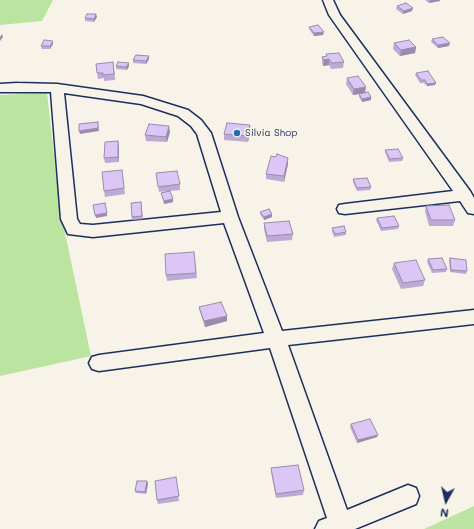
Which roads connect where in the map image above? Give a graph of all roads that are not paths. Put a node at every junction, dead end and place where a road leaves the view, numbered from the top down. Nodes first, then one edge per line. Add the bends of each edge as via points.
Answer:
1 (332, 1) edge
2 (0, 88) edge
3 (57, 88) junction
4 (465, 195) junction
5 (345, 209) dead end
6 (474, 209) edge
7 (230, 218) junction
8 (474, 317) edge
9 (276, 339) junction
10 (99, 363) dead end
11 (408, 496) dead end
12 (333, 526) edge

1 - 4 street via 335,15
2 - 3 street
3 - 7 street via 143,100 183,112 204,133
3 - 7 street via 69,219 74,230 94,231
4 - 5 street
4 - 6 street
7 - 9 street
8 - 9 street
9 - 10 street
9 - 12 street
11 - 12 street

